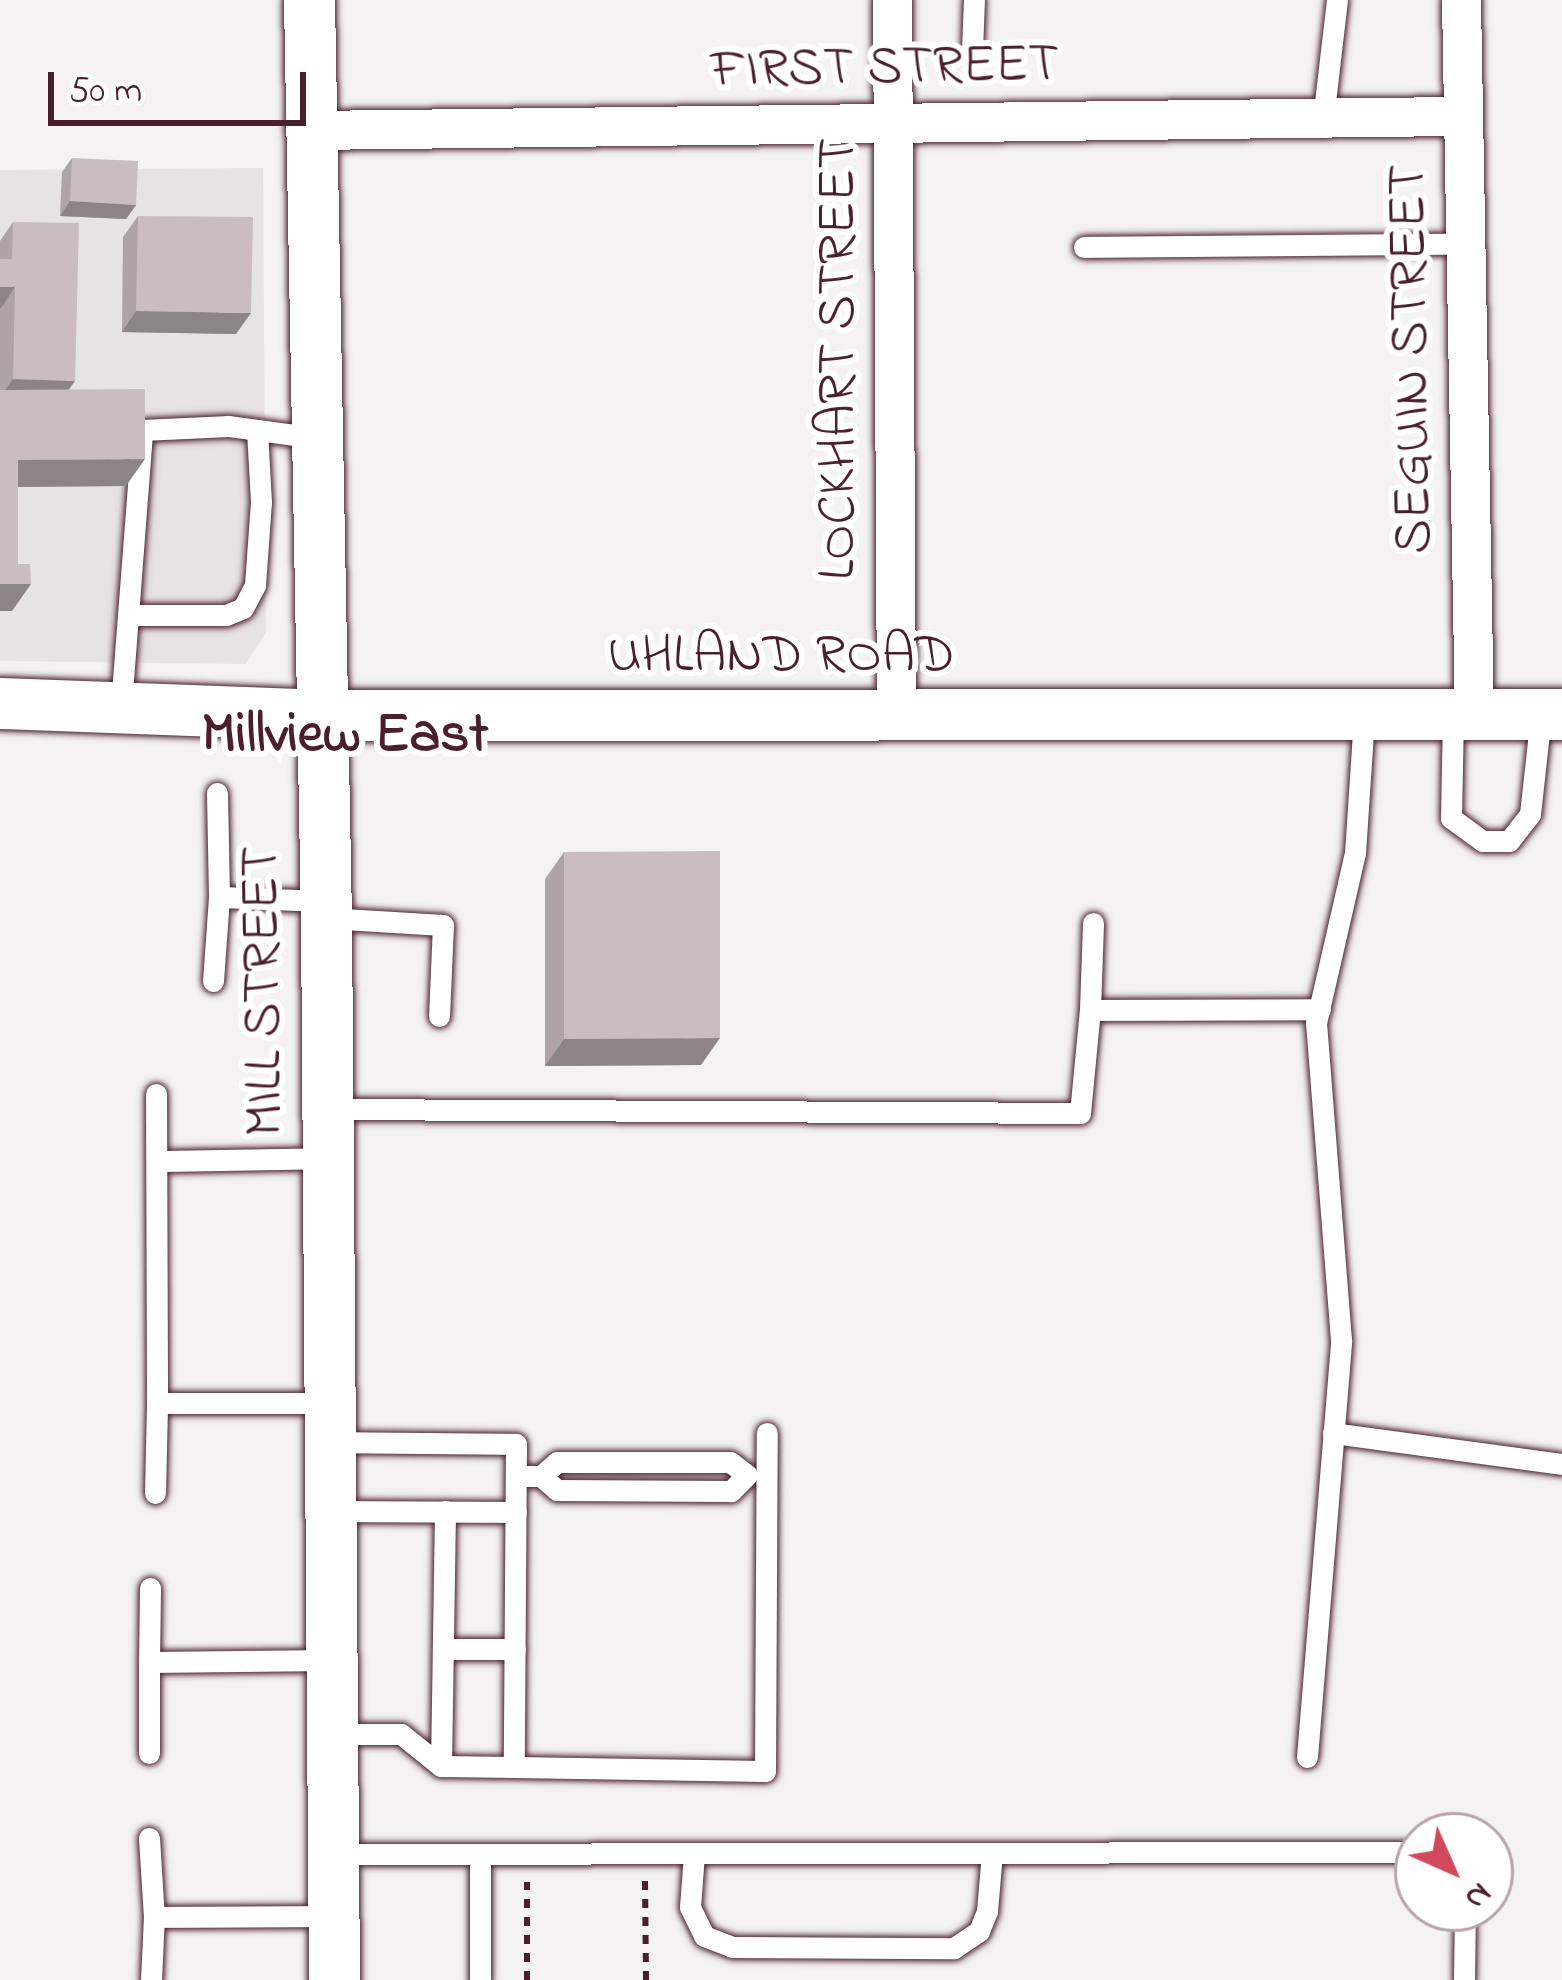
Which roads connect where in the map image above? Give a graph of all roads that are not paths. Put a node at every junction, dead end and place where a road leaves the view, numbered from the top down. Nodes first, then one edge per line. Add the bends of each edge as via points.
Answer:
1 (309, 0) edge
2 (892, 0) edge
3 (974, 0) edge
4 (1337, 0) edge
5 (1461, 0) edge
6 (972, 51) dead end
7 (1463, 116) junction
8 (1323, 119) junction
9 (892, 123) junction
10 (309, 130) junction
11 (1465, 244) junction
12 (1084, 247) dead end
13 (257, 430) junction
14 (317, 438) junction
15 (128, 615) junction
16 (0, 703) edge
17 (122, 706) junction
18 (1551, 714) edge
19 (320, 715) junction
20 (1464, 715) junction
21 (1364, 716) junction
22 (896, 718) junction
23 (217, 793) dead end
24 (219, 897) junction
25 (326, 910) junction
26 (1093, 923) dead end
27 (213, 981) dead end
28 (1320, 1009) junction
29 (1090, 1010) junction
30 (440, 1016) dead end
31 (156, 1094) dead end
32 (327, 1134) junction
33 (159, 1161) junction
34 (157, 1403) junction
35 (330, 1422) junction
36 (767, 1432) dead end
37 (1333, 1433) junction
38 (1562, 1464) edge
39 (757, 1475) junction
40 (516, 1476) junction
41 (155, 1493) dead end
42 (330, 1511) junction
43 (446, 1511) junction
44 (516, 1512) junction
45 (150, 1588) dead end
46 (443, 1649) junction
47 (515, 1649) junction
48 (331, 1660) junction
49 (149, 1662) junction
50 (332, 1734) junction
51 (149, 1753) dead end
52 (1307, 1757) dead end
53 (441, 1766) junction
54 (514, 1767) junction
55 (149, 1838) dead end
56 (1394, 1852) edge
57 (694, 1853) junction
58 (992, 1853) junction
59 (333, 1854) junction
60 (480, 1854) junction
61 (333, 1916) junction
62 (154, 1917) junction
63 (1465, 1932) edge
64 (151, 1980) edge
65 (334, 1980) edge
66 (480, 1980) edge
67 (1464, 1980) edge

1 - 10 street, MILL STREET
2 - 9 street, LOCKHART STREET
3 - 6 lane
4 - 8 lane
5 - 7 street, SEGUIN STREET
7 - 8 street, FIRST STREET
7 - 11 street, SEGUIN STREET
8 - 9 street, FIRST STREET
9 - 10 street, FIRST STREET
9 - 22 street, LOCKHART STREET
10 - 14 street, MILL STREET
11 - 12 lane
11 - 20 street, SEGUIN STREET
13 - 14 lane
13 - 15 lane via 255,585 243,608
13 - 15 lane via 142,430
14 - 19 street, MILL STREET
15 - 17 lane
16 - 17 street, UHLAND ROAD
17 - 19 street, UHLAND ROAD
18 - 20 street, UHLAND ROAD
18 - 20 lane via 1531,814 1509,841 1484,841 1451,818
19 - 22 street, UHLAND ROAD
19 - 25 street, MILL STREET
20 - 21 street, UHLAND ROAD
21 - 22 street, UHLAND ROAD
21 - 28 lane via 1355,854
23 - 24 lane
24 - 25 lane
24 - 27 lane
25 - 30 lane via 443,925
25 - 32 street, MILL STREET
26 - 29 lane
28 - 29 lane
28 - 37 lane via 1341,1340
29 - 32 lane via 1080,1112
31 - 33 lane
32 - 33 lane
32 - 35 street, MILL STREET
33 - 34 lane
34 - 35 lane
34 - 41 lane
35 - 40 lane via 516,1444
35 - 42 street, MILL STREET
36 - 39 lane
37 - 38 lane
37 - 52 lane
39 - 40 lane via 731,1491 557,1490 541,1476
39 - 54 lane via 765,1771
40 - 44 lane
42 - 43 lane
42 - 48 street, MILL STREET
43 - 44 lane
43 - 46 lane
44 - 47 lane
45 - 49 lane
46 - 47 lane
46 - 53 lane
47 - 54 lane via 504,1697
48 - 49 lane
48 - 50 street, MILL STREET
49 - 51 lane
50 - 53 lane via 400,1734
50 - 59 street, MILL STREET
53 - 54 lane
55 - 62 lane
56 - 58 lane
57 - 58 lane
57 - 58 lane via 690,1906 704,1936 731,1947 954,1948 979,1930
57 - 60 lane
59 - 60 lane
59 - 61 street, MILL STREET
60 - 66 lane
61 - 62 lane
61 - 65 street, MILL STREET
62 - 64 lane
63 - 67 lane

